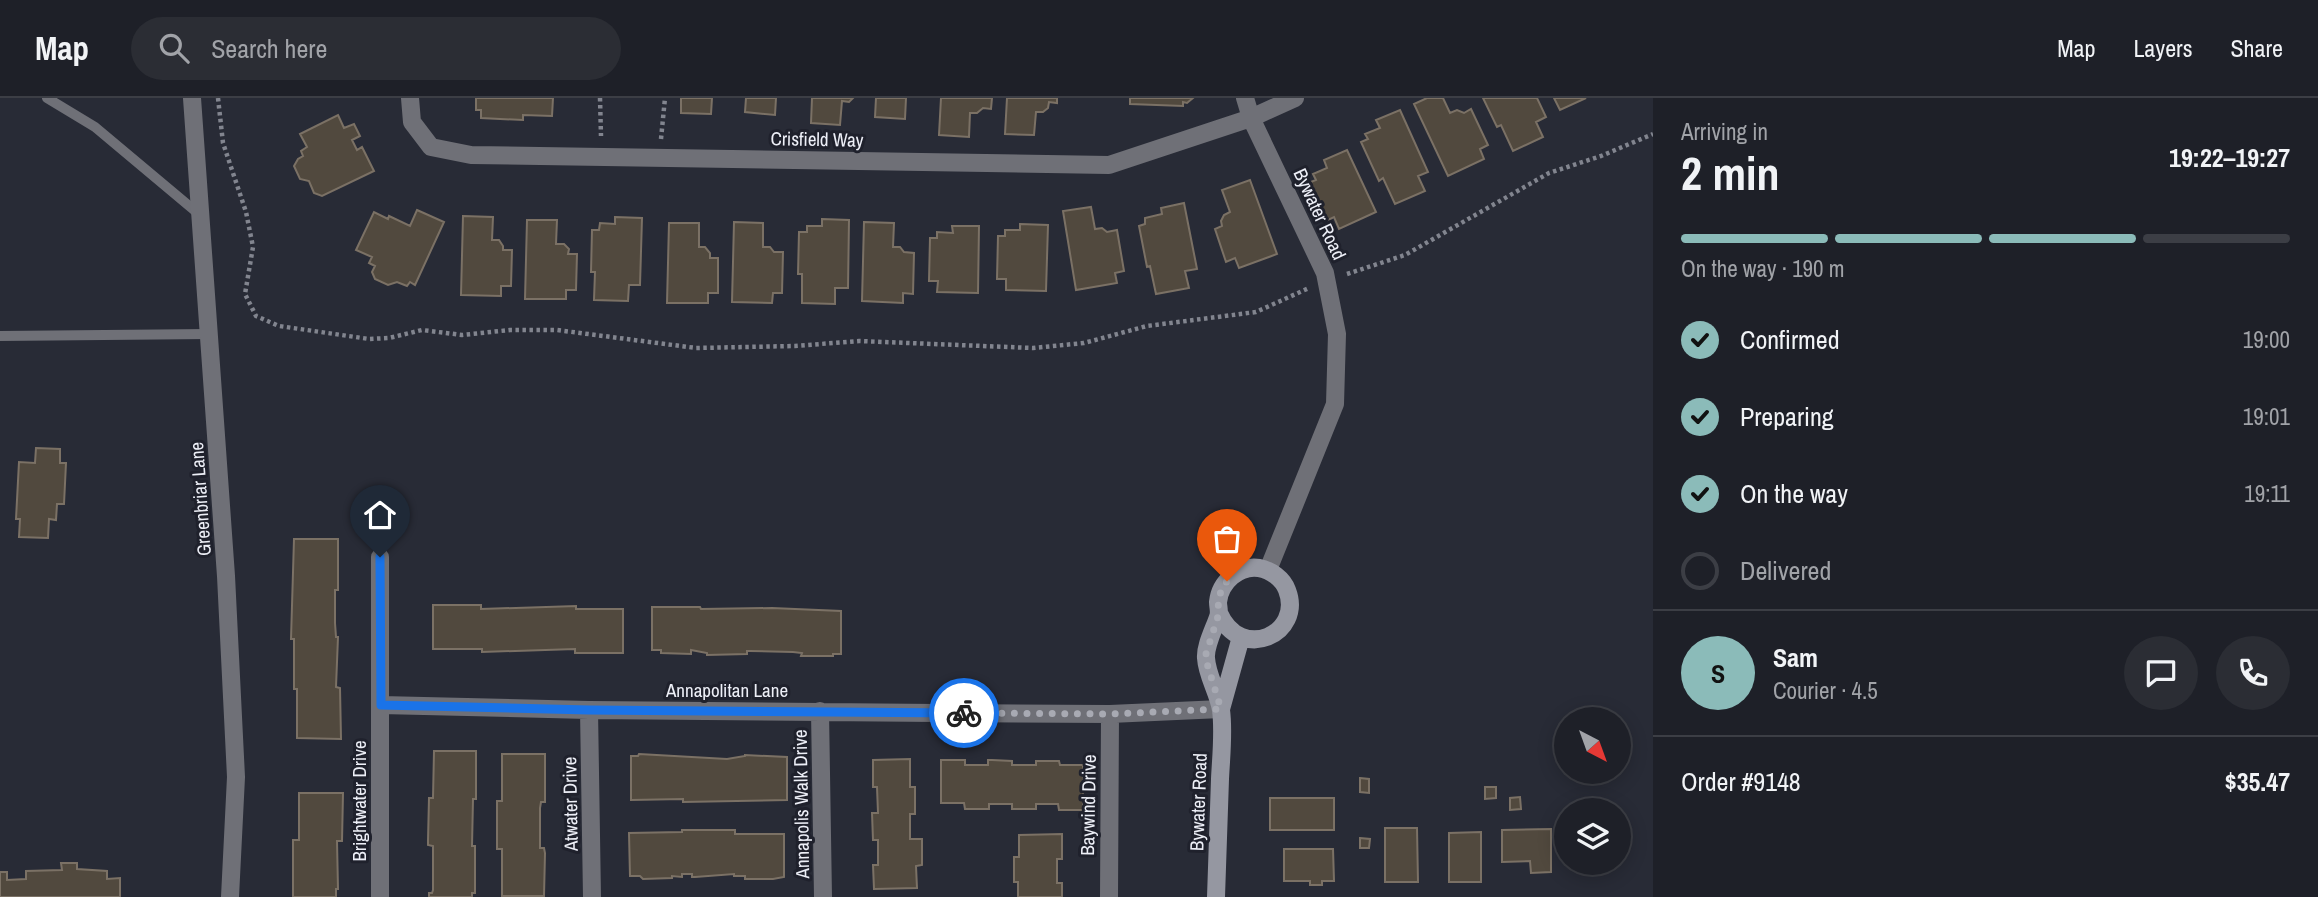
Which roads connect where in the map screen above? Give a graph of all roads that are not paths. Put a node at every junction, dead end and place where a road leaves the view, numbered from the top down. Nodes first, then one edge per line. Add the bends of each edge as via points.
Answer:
1 (47, 98) edge
2 (192, 98) edge
3 (410, 98) edge
4 (1245, 98) edge
5 (1295, 98) edge
6 (1251, 118) junction
7 (200, 215) junction
8 (209, 334) junction
9 (0, 336) edge
10 (380, 557) dead end
11 (1268, 570) junction
12 (1219, 613) junction
13 (1241, 638) junction
14 (381, 705) junction
15 (1221, 709) junction
16 (589, 710) junction
17 (821, 711) junction
18 (1110, 714) junction
19 (230, 897) edge
20 (380, 897) edge
21 (592, 897) edge
22 (823, 897) edge
23 (1109, 897) edge
24 (1216, 897) edge

1 - 7 lane via 95,127
2 - 7 street, Greenbriar Lane
3 - 6 street, Crisfield Way via 412,122 431,147 471,155 1109,165
4 - 6 street, Bywater Road
5 - 6 street, Crisfield Way
6 - 11 street, Bywater Road via 1325,273 1337,334 1335,404
7 - 8 street, Greenbriar Lane
8 - 9 lane
8 - 19 street, Greenbriar Lane via 236,777
10 - 14 street
11 - 12 street via 1245,569 1227,581 1218,602
11 - 13 street via 1286,586 1290,611 1277,632 1266,638
12 - 13 street via 1231,632
12 - 15 street, Bywater Road via 1205,657
13 - 15 street, Bywater Road
14 - 16 street, Annapolitan Lane
14 - 20 street, Brightwater Drive
15 - 18 street, Annapolitan Lane
15 - 24 street, Bywater Road
16 - 17 street, Annapolitan Lane
16 - 21 street, Atwater Drive
17 - 18 street, Annapolitan Lane
17 - 22 street, Annapolis Walk Drive
18 - 23 street, Baywind Drive

